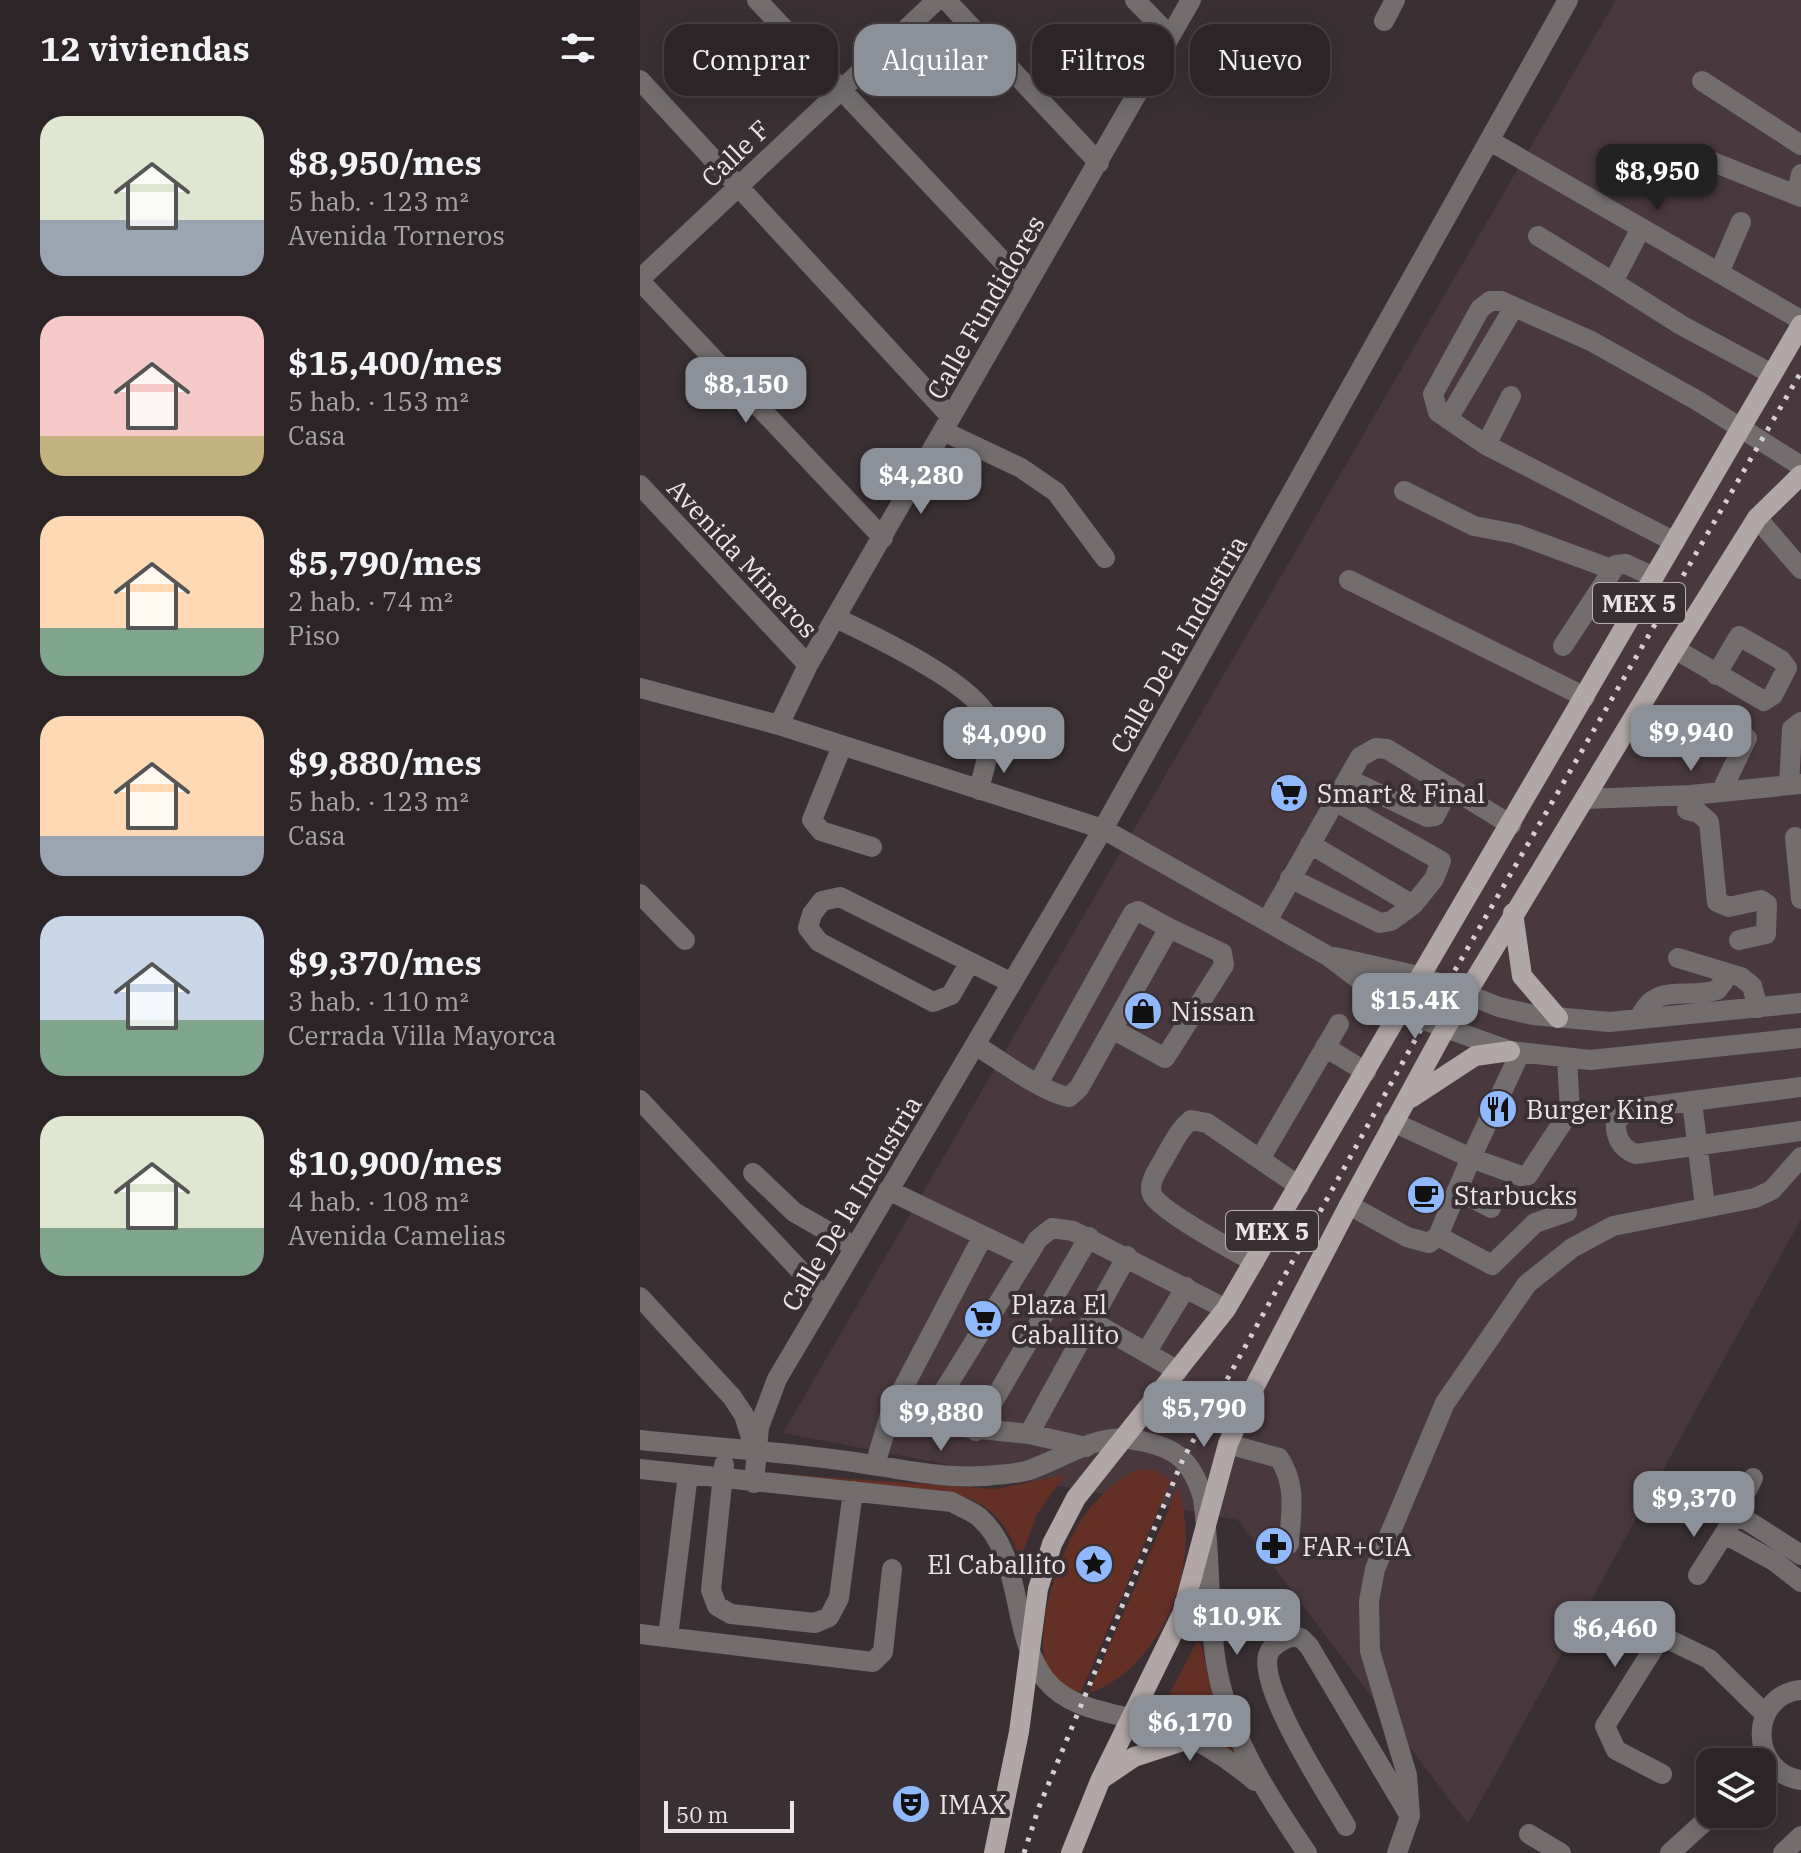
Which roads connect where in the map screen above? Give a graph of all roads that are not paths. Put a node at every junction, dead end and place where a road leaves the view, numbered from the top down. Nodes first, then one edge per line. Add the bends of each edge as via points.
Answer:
1 (757, 0) edge
2 (937, 0) edge
3 (946, 0) edge
4 (1135, 0) edge
5 (1191, 0) edge
6 (1395, 0) edge
7 (1568, 0) edge
8 (1384, 21) dead end
9 (1158, 24) edge
10 (1174, 29) edge
11 (640, 80) edge
12 (1702, 81) dead end
13 (839, 89) junction
14 (1136, 96) edge
15 (1492, 142) junction
16 (1801, 145) edge
17 (1703, 158) dead end
18 (1099, 163) junction
19 (738, 186) junction
20 (1800, 188) edge
21 (1741, 222) dead end
22 (1641, 228) junction
23 (1538, 236) dead end
24 (1719, 273) junction
25 (640, 280) edge
26 (1613, 282) junction
27 (1026, 286) junction
28 (1514, 307) junction
29 (1801, 322) edge
30 (1772, 374) junction
31 (1511, 396) dead end
32 (1448, 419) junction
33 (947, 424) junction
34 (1740, 430) junction
35 (1486, 445) junction
36 (1801, 466) edge
37 (1801, 475) edge
38 (640, 485) edge
39 (1404, 491) dead end
40 (1757, 518) junction
41 (883, 538) junction
42 (1675, 542) junction
43 (1105, 558) dead end
44 (1611, 569) junction
45 (1801, 569) edge
46 (1654, 577) junction
47 (1349, 580) dead end
48 (836, 618) junction
49 (1563, 646) dead end
50 (1675, 649) junction
51 (808, 665) junction
52 (1716, 675) dead end
53 (645, 696) edge
54 (1585, 697) junction
55 (1801, 722) edge
56 (779, 725) junction
57 (1747, 738) dead end
58 (842, 746) junction
59 (1796, 758) edge
60 (1348, 779) junction
61 (1795, 785) edge
62 (1450, 787) junction
63 (979, 790) junction
64 (1721, 792) junction
65 (1691, 795) junction
66 (1584, 799) junction
67 (1335, 801) junction
68 (1511, 825) junction
69 (1103, 829) junction
70 (1795, 837) dead end
71 (1310, 844) junction
72 (872, 847) dead end
73 (1290, 878) junction
74 (640, 894) edge
75 (1801, 899) edge
76 (1413, 905) junction
77 (1513, 913) junction
78 (1267, 921) junction
79 (1169, 928) junction
80 (685, 940) dead end
81 (1739, 940) dead end
82 (1328, 956) junction
83 (1678, 958) dead end
84 (970, 962) junction
85 (1724, 972) junction
86 (1423, 977) junction
87 (1012, 983) junction
88 (1468, 993) junction
89 (1801, 1003) edge
90 (1758, 1008) junction
91 (1402, 1012) junction
92 (1558, 1018) junction
93 (1639, 1019) junction
94 (1339, 1024) dead end
95 (1445, 1029) junction
96 (1114, 1030) junction
97 (1801, 1038) edge
98 (975, 1045) junction
99 (1325, 1047) junction
100 (1515, 1052) junction
101 (1567, 1059) junction
102 (1366, 1072) junction
103 (1039, 1082) junction
104 (1801, 1087) edge
105 (640, 1100) edge
106 (1404, 1102) junction
107 (1692, 1102) junction
108 (1393, 1122) junction
109 (1801, 1131) edge
110 (1698, 1145) junction
111 (1801, 1157) edge
112 (1471, 1158) junction
113 (1260, 1159) junction
114 (753, 1173) dead end
115 (1299, 1186) junction
116 (888, 1190) junction
117 (1457, 1190) junction
118 (1349, 1205) junction
119 (1705, 1206) junction
120 (1491, 1208) dead end
121 (1567, 1212) dead end
122 (1438, 1236) junction
123 (1089, 1237) junction
124 (982, 1238) junction
125 (855, 1247) junction
126 (1127, 1256) junction
127 (1027, 1257) junction
128 (1254, 1262) junction
129 (1186, 1287) junction
130 (640, 1297) edge
131 (825, 1297) junction
132 (1226, 1309) junction
133 (1091, 1321) junction
134 (1147, 1351) junction
135 (1178, 1371) junction
136 (891, 1411) junction
137 (924, 1423) junction
138 (976, 1431) junction
139 (1029, 1434) junction
140 (1125, 1438) junction
141 (640, 1440) edge
142 (1228, 1444) junction
143 (1086, 1447) junction
144 (725, 1449) junction
145 (755, 1451) junction
146 (875, 1465) junction
147 (640, 1469) edge
148 (688, 1474) junction
149 (723, 1478) junction
150 (1753, 1478) dead end
151 (754, 1483) junction
152 (853, 1491) junction
153 (1730, 1524) junction
154 (1207, 1531) junction
155 (1289, 1544) dead end
156 (1801, 1555) edge
157 (892, 1569) dead end
158 (1698, 1575) dead end
159 (1801, 1582) edge
160 (640, 1634) edge
161 (668, 1637) junction
162 (1029, 1650) junction
163 (1801, 1690) edge
164 (1765, 1714) junction
165 (1131, 1716) junction
166 (1192, 1738) junction
167 (1762, 1748) edge
168 (1776, 1770) edge
169 (1662, 1774) dead end
170 (1801, 1780) edge
171 (1100, 1781) junction
172 (1262, 1786) junction
173 (1410, 1816) junction
174 (1346, 1826) dead end
175 (1698, 1828) edge
176 (1801, 1836) edge
177 (994, 1853) edge
178 (1071, 1853) edge
179 (1307, 1853) edge
180 (1397, 1853) edge
181 (1670, 1853) edge
182 (1783, 1853) edge

1 - 13 street
2 - 13 street, Calle F
3 - 18 street
4 - 9 street
5 - 10 street, Calle Fundidores
6 - 8 street
7 - 15 street, Calle De la Industria
11 - 19 street
12 - 16 street
13 - 19 street, Calle F
13 - 27 street
14 - 18 street, Calle Fundidores
15 - 22 street
15 - 69 street, Calle De la Industria
17 - 20 street
18 - 27 street, Calle Fundidores
19 - 25 street, Calle F
19 - 33 street
21 - 24 street
22 - 24 street
22 - 26 street
23 - 26 street
24 - 29 street
25 - 41 street
26 - 30 street
27 - 33 street, Calle Fundidores
28 - 32 street
28 - 32 street via 1490,301 1472,318 1433,394 1434,406
28 - 34 street via 1591,341
29 - 30 main road, MEX 5
30 - 34 main road, MEX 5
31 - 35 street
32 - 35 street
33 - 41 street, Calle Fundidores
33 - 43 street via 1056,492
34 - 36 street
34 - 42 main road, MEX 5
35 - 42 street
37 - 40 main road, MEX 5
38 - 51 street, Avenida Mineros
39 - 44 street via 1474,526 1516,534
40 - 45 street
40 - 50 main road, MEX 5
41 - 48 street, Calle Fundidores
42 - 46 main road, MEX 5
44 - 46 street via 1621,563
44 - 49 street
46 - 54 main road, MEX 5
47 - 54 street
48 - 51 street, Calle Fundidores
48 - 63 street via 912,656 985,712 991,727
50 - 52 street
50 - 66 main road, MEX 5
51 - 56 street, Calle Fundidores
53 - 56 street
54 - 68 main road, MEX 5
55 - 59 street via 1792,729
56 - 58 street
57 - 64 street
58 - 63 street
58 - 72 street via 812,820 821,831
59 - 61 street
60 - 62 street via 1360,757 1376,748 1387,749
60 - 62 street via 1427,817 1440,811
60 - 67 street
61 - 64 street
62 - 68 street
63 - 69 street
64 - 65 street
65 - 66 street
65 - 81 street via 1687,810 1709,822 1717,902 1729,907 1761,900 1767,904 1766,934
66 - 77 main road, MEX 5
67 - 71 street
67 - 76 street via 1441,861
68 - 86 main road, MEX 5
69 - 78 street
69 - 87 street, Calle De la Industria
70 - 75 street
71 - 73 street
71 - 76 street
73 - 76 street via 1380,923
73 - 78 street
74 - 80 street
77 - 88 main road, MEX 5
77 - 92 main road via 1522,976
78 - 82 street
79 - 96 street
79 - 96 street via 1222,953 1224,965 1165,1058
79 - 103 street via 1133,913
82 - 86 street
82 - 91 street
83 - 85 street
84 - 84 street via 840,897 822,901 808,928 819,942 933,1002 951,995
84 - 87 street
85 - 90 street via 1748,982
85 - 93 street via 1717,990 1655,996
86 - 88 street
86 - 91 main road, MEX 5
87 - 98 street, Calle De la Industria
88 - 92 street via 1499,1007
88 - 95 main road, MEX 5
89 - 90 street
90 - 93 street
91 - 95 street
91 - 102 main road, MEX 5
92 - 93 street
94 - 99 street
95 - 100 street
95 - 106 main road, MEX 5
96 - 103 street via 1075,1093 1064,1096
97 - 101 street
98 - 103 street
98 - 116 street, Calle De la Industria
99 - 102 street
99 - 113 street
100 - 101 street
100 - 106 main road via 1475,1056
100 - 112 street
101 - 112 street via 1570,1111 1528,1175
102 - 115 main road, MEX 5
104 - 107 street
105 - 131 street
106 - 108 main road, MEX 5
107 - 110 street
107 - 110 street via 1630,1109 1616,1121 1615,1130 1619,1142 1636,1154
108 - 112 street
108 - 118 main road, MEX 5
109 - 110 street
110 - 119 street
111 - 119 street via 1772,1190
112 - 117 street
113 - 115 street
113 - 128 street via 1207,1123 1191,1120 1158,1169 1151,1190 1158,1203
114 - 125 street via 794,1212
115 - 128 main road, MEX 5
116 - 124 street
116 - 125 street, Calle De la Industria
117 - 120 street
117 - 122 street
118 - 122 street via 1407,1237 1429,1243
118 - 142 main road, MEX 5
119 - 173 street via 1613,1226 1554,1261 1527,1284 1445,1403 1375,1569 1369,1601 1370,1651 1407,1775
121 - 122 street via 1542,1217 1492,1265
123 - 126 street
123 - 127 street via 1052,1228
123 - 138 street
124 - 127 street
124 - 136 street
125 - 131 street, Calle De la Industria
126 - 129 street
126 - 133 street
127 - 137 street
128 - 132 main road, MEX 5
129 - 132 street
129 - 134 street
130 - 145 street via 732,1397
131 - 145 street, Calle De la Industria via 777,1379
132 - 135 main road, MEX 5
133 - 134 street
133 - 139 street
134 - 135 street
135 - 140 main road, MEX 5
136 - 137 street
136 - 146 street
137 - 138 street
138 - 139 street
139 - 143 street
140 - 143 street
140 - 154 street via 1163,1445 1183,1459 1196,1475
140 - 162 main road, MEX 5 via 1076,1498 1052,1544 1038,1589
141 - 144 street
142 - 154 main road, MEX 5
142 - 155 street via 1279,1458 1288,1472 1293,1487
143 - 146 street via 1024,1471 982,1476
144 - 145 street
144 - 149 street
145 - 146 street
145 - 151 street, Calle De la Industria
147 - 148 street
148 - 149 street
148 - 161 street
149 - 151 street
149 - 152 street via 714,1600 731,1614 801,1622 822,1621 835,1609
150 - 153 street
151 - 152 street
152 - 162 street via 952,1502 978,1516 1011,1575
153 - 156 street via 1745,1519
153 - 158 street
153 - 159 street via 1730,1537
154 - 165 main road, MEX 5 via 1182,1614
154 - 172 street via 1215,1659 1230,1714
157 - 161 street via 883,1652 873,1662
160 - 161 street
162 - 165 street via 1061,1695
162 - 177 main road, MEX 5 via 1019,1732
163 - 164 street via 1783,1695
164 - 167 street
164 - 169 street via 1709,1659 1654,1632 1605,1726 1616,1750
165 - 166 street
165 - 171 main road, MEX 5
166 - 171 main road via 1134,1757
166 - 172 street
168 - 170 street
171 - 178 main road, MEX 5
172 - 179 street
173 - 174 street via 1309,1646 1292,1636 1273,1646 1267,1657 1272,1685 1287,1724
173 - 180 street
175 - 181 street
176 - 182 street

